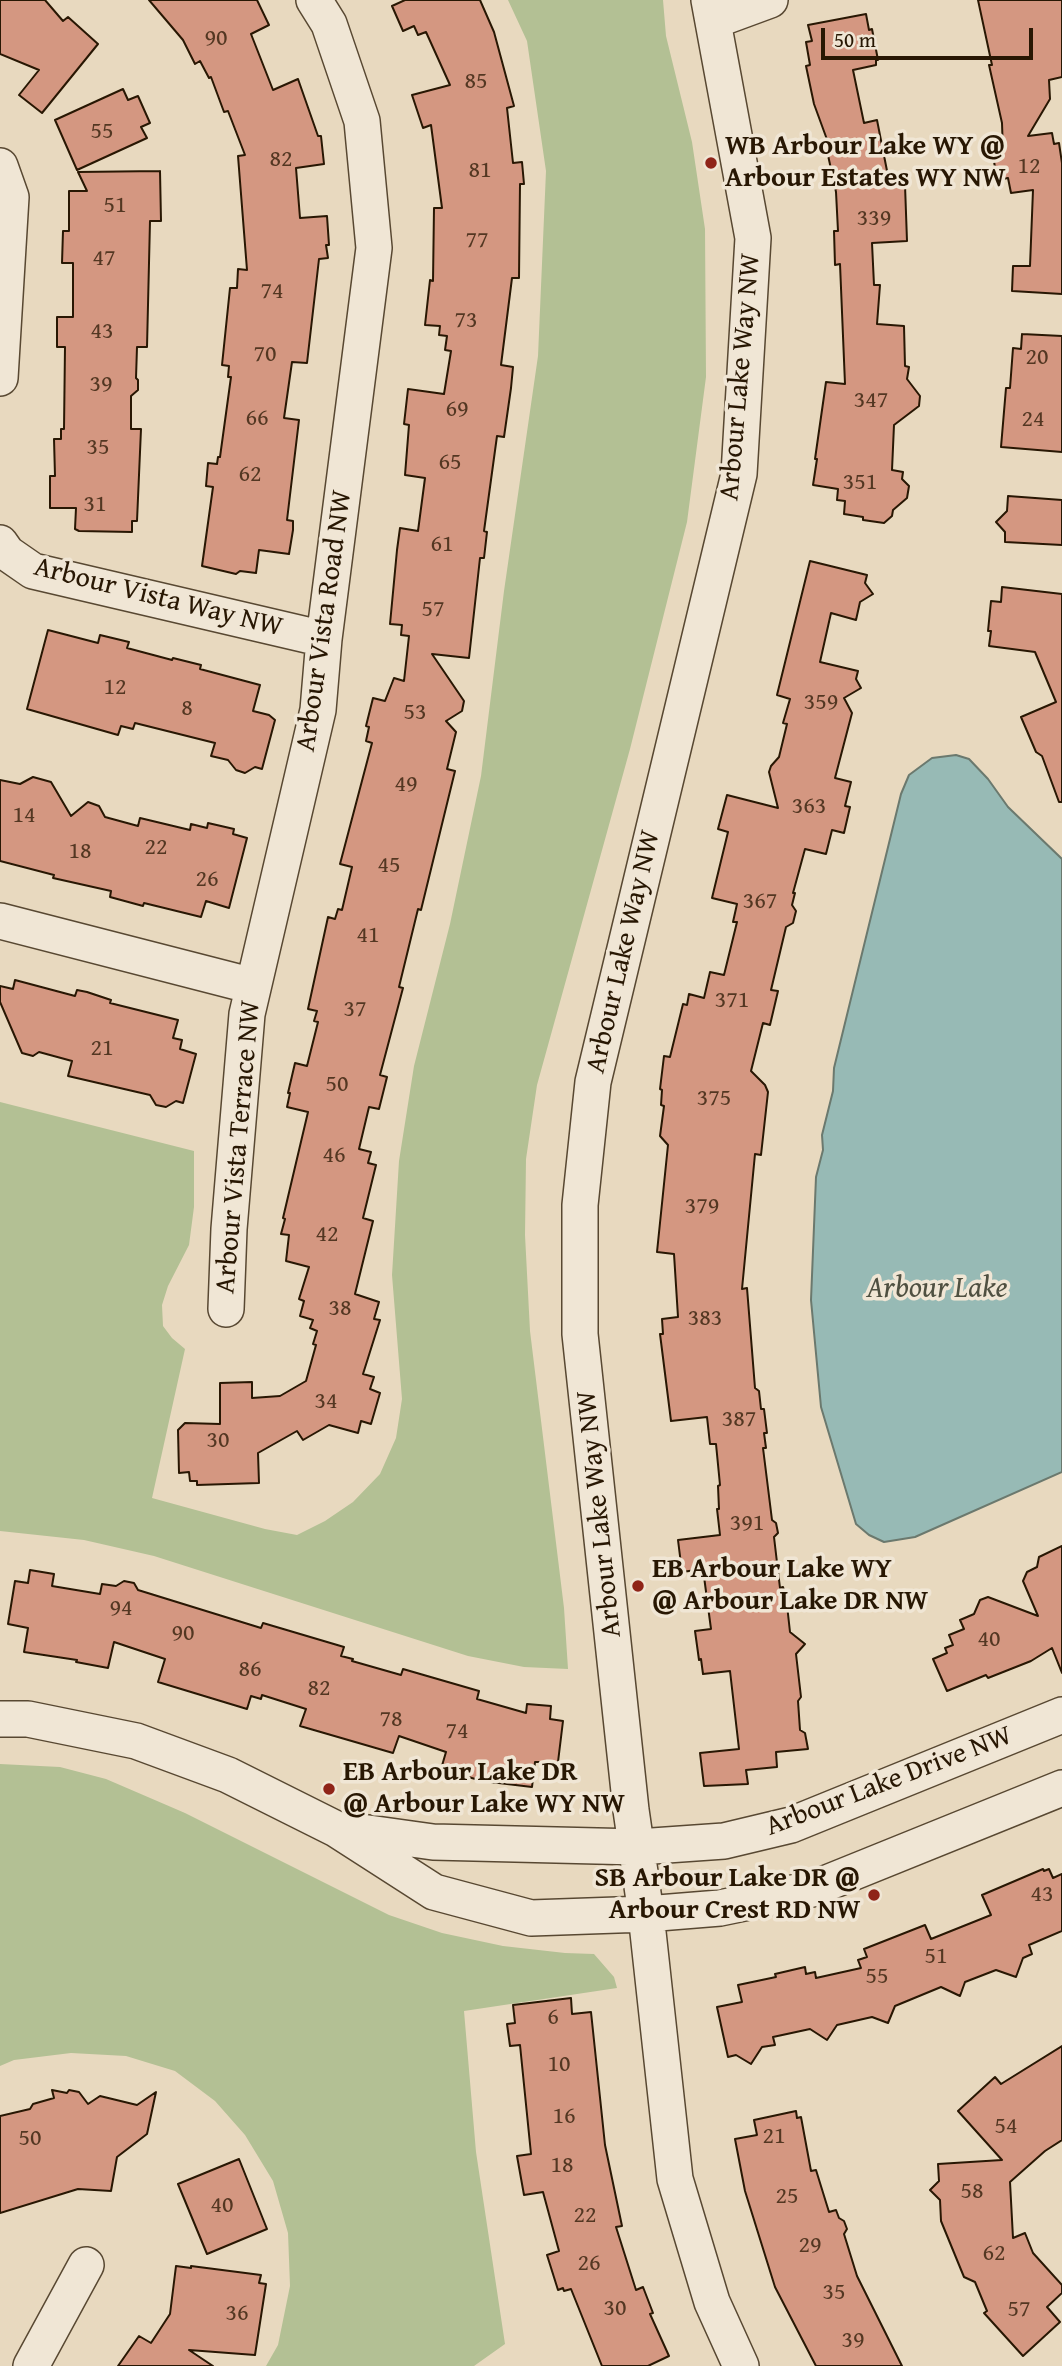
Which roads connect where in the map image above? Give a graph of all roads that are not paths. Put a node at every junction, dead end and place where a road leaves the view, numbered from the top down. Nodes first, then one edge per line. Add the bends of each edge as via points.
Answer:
1 (314, 0) edge
2 (770, 0) edge
3 (711, 11) edge
4 (0, 166) edge
5 (0, 378) edge
6 (0, 543) edge
7 (324, 639) junction
8 (0, 921) edge
9 (253, 986) junction
10 (226, 1308) dead end
11 (1062, 1715) edge
12 (0, 1719) edge
13 (1062, 1788) edge
14 (336, 1829) junction
15 (638, 1847) junction
16 (646, 1914) junction
17 (86, 2265) dead end
18 (31, 2366) edge
19 (741, 2366) edge

1 - 7 street, Arbour Vista Road NW via 329,24 362,121 374,248
2 - 3 street
3 - 15 street, Arbour Lake Way NW via 753,238 738,474 593,1082 580,1205 580,1334
4 - 5 street via 11,197
6 - 7 street, Arbour Vista Way NW via 33,571
7 - 9 street, Arbour Vista Road NW via 318,710
8 - 9 street
9 - 10 street, Arbour Vista Terrace NW via 230,1216
11 - 15 street, Arbour Lake Drive NW via 791,1825 724,1841
12 - 14 street, Arbour Lake Drive NW via 28,1719 136,1741 228,1775
13 - 16 street, Arbour Lake Drive NW via 813,1889 719,1908
14 - 15 street, Arbour Lake Drive NW via 433,1842
14 - 16 street, Arbour Lake Drive NW via 434,1892 531,1918
15 - 16 street, Arbour Lake Way NW
16 - 19 street, Arbour Lake Way NW via 674,2179 712,2302
17 - 18 street

